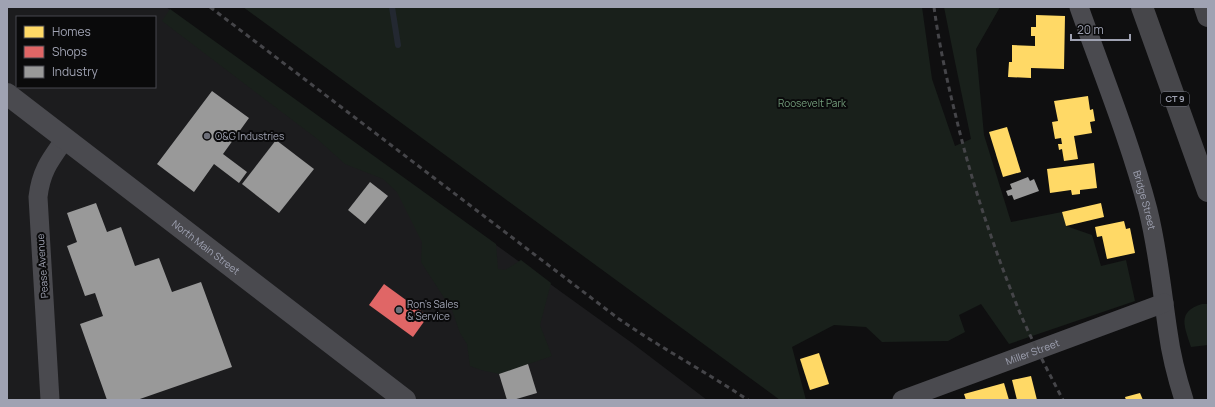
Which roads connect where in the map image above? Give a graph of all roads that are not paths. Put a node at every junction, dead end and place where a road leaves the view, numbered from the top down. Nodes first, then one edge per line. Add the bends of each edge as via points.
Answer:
1 (1078, 7) edge
2 (1142, 7) edge
3 (1205, 7) edge
4 (1208, 16) edge
5 (7, 94) edge
6 (65, 139) junction
7 (1208, 192) edge
8 (1164, 303) junction
9 (50, 400) edge
10 (405, 400) edge
11 (902, 400) edge
12 (1184, 400) edge

1 - 8 street, Bridge Street via 1142,188 1156,248
2 - 7 highway, CT 9
3 - 4 highway
5 - 6 street, North Main Street
6 - 9 street, Pease Avenue via 45,169 38,197
6 - 10 street, North Main Street
8 - 11 street, Miller Street
8 - 12 street, Bridge Street via 1171,351

